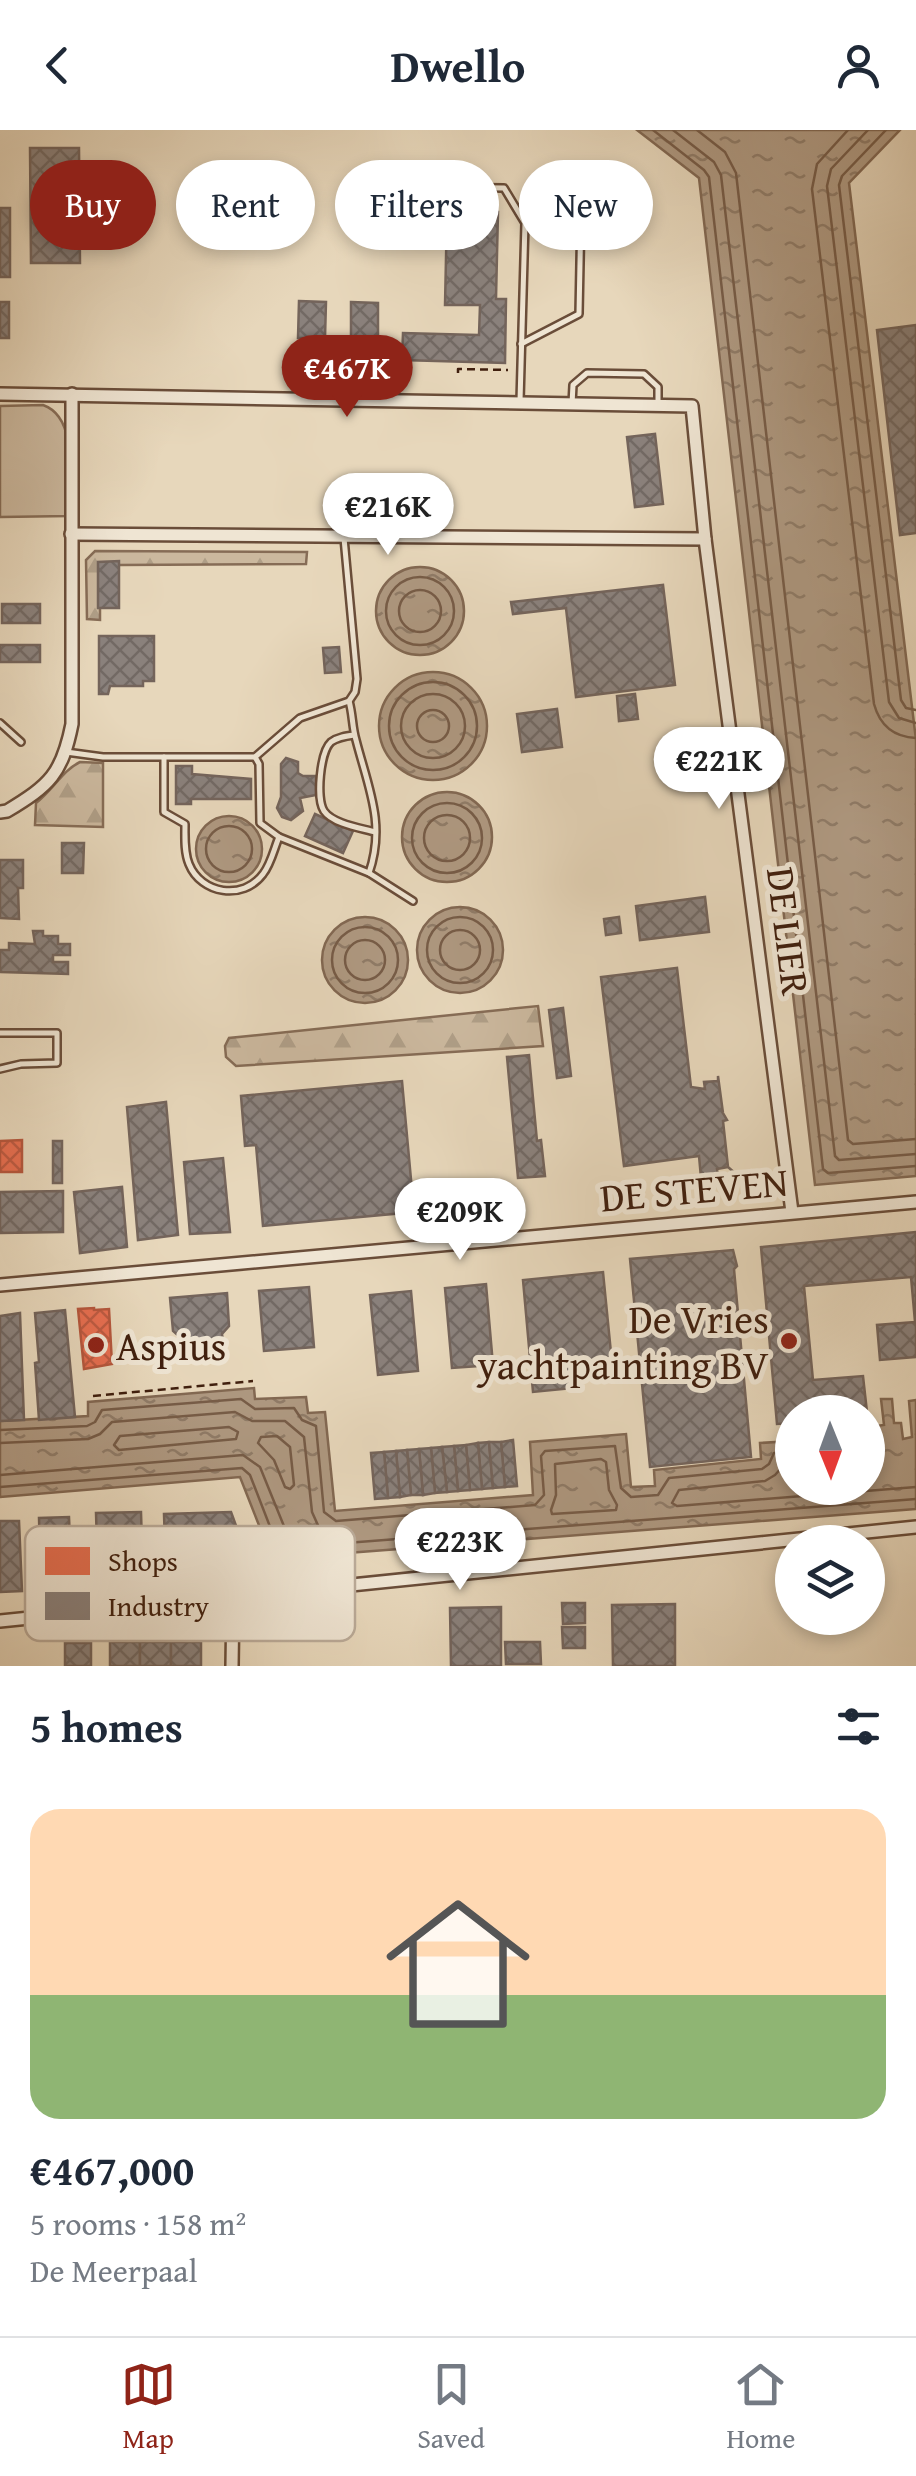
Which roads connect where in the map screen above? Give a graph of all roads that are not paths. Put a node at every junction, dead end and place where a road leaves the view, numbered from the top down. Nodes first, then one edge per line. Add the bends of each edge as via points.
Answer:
1 (499, 188) edge
2 (518, 212) junction
3 (522, 344) junction
4 (0, 394) edge
5 (72, 394) junction
6 (520, 404) junction
7 (572, 404) junction
8 (658, 406) junction
9 (70, 534) junction
10 (344, 537) junction
11 (705, 539) junction
12 (349, 701) junction
13 (0, 723) edge
14 (354, 735) junction
15 (21, 742) dead end
16 (66, 752) junction
17 (256, 756) junction
18 (164, 757) junction
19 (0, 812) edge
20 (376, 833) junction
21 (279, 837) junction
22 (369, 873) junction
23 (412, 901) dead end
24 (0, 1033) edge
25 (0, 1069) edge
26 (916, 1202) edge
27 (792, 1212) junction
28 (0, 1285) edge
29 (916, 1527) edge
30 (355, 1583) edge
31 (25, 1619) edge
32 (0, 1621) edge
33 (232, 1641) edge
34 (232, 1666) edge

1 - 2 lane
2 - 3 lane via 525,224
2 - 3 lane via 581,212 579,314
3 - 6 lane
4 - 5 street
5 - 6 street
5 - 9 street
6 - 7 street
7 - 8 street
7 - 8 lane via 573,385 587,372 644,374 658,388
8 - 11 street, DE LIER via 692,406
9 - 10 street
9 - 16 street via 72,724
10 - 11 street
10 - 12 lane via 357,680
11 - 27 street, DE LIER
12 - 14 lane
12 - 17 lane via 300,718
13 - 15 lane
14 - 20 lane
14 - 20 lane via 325,751 321,805 335,819
16 - 18 lane
16 - 19 street via 46,788
17 - 18 lane
17 - 21 lane via 260,823
18 - 21 lane via 164,812 185,824 188,860 206,885 248,887 264,873
20 - 22 lane
21 - 22 lane
22 - 23 lane
24 - 25 lane via 57,1033 57,1063
26 - 27 street, DE STEVEN
27 - 28 street, DE STEVEN
29 - 30 street
31 - 32 street
33 - 34 street

